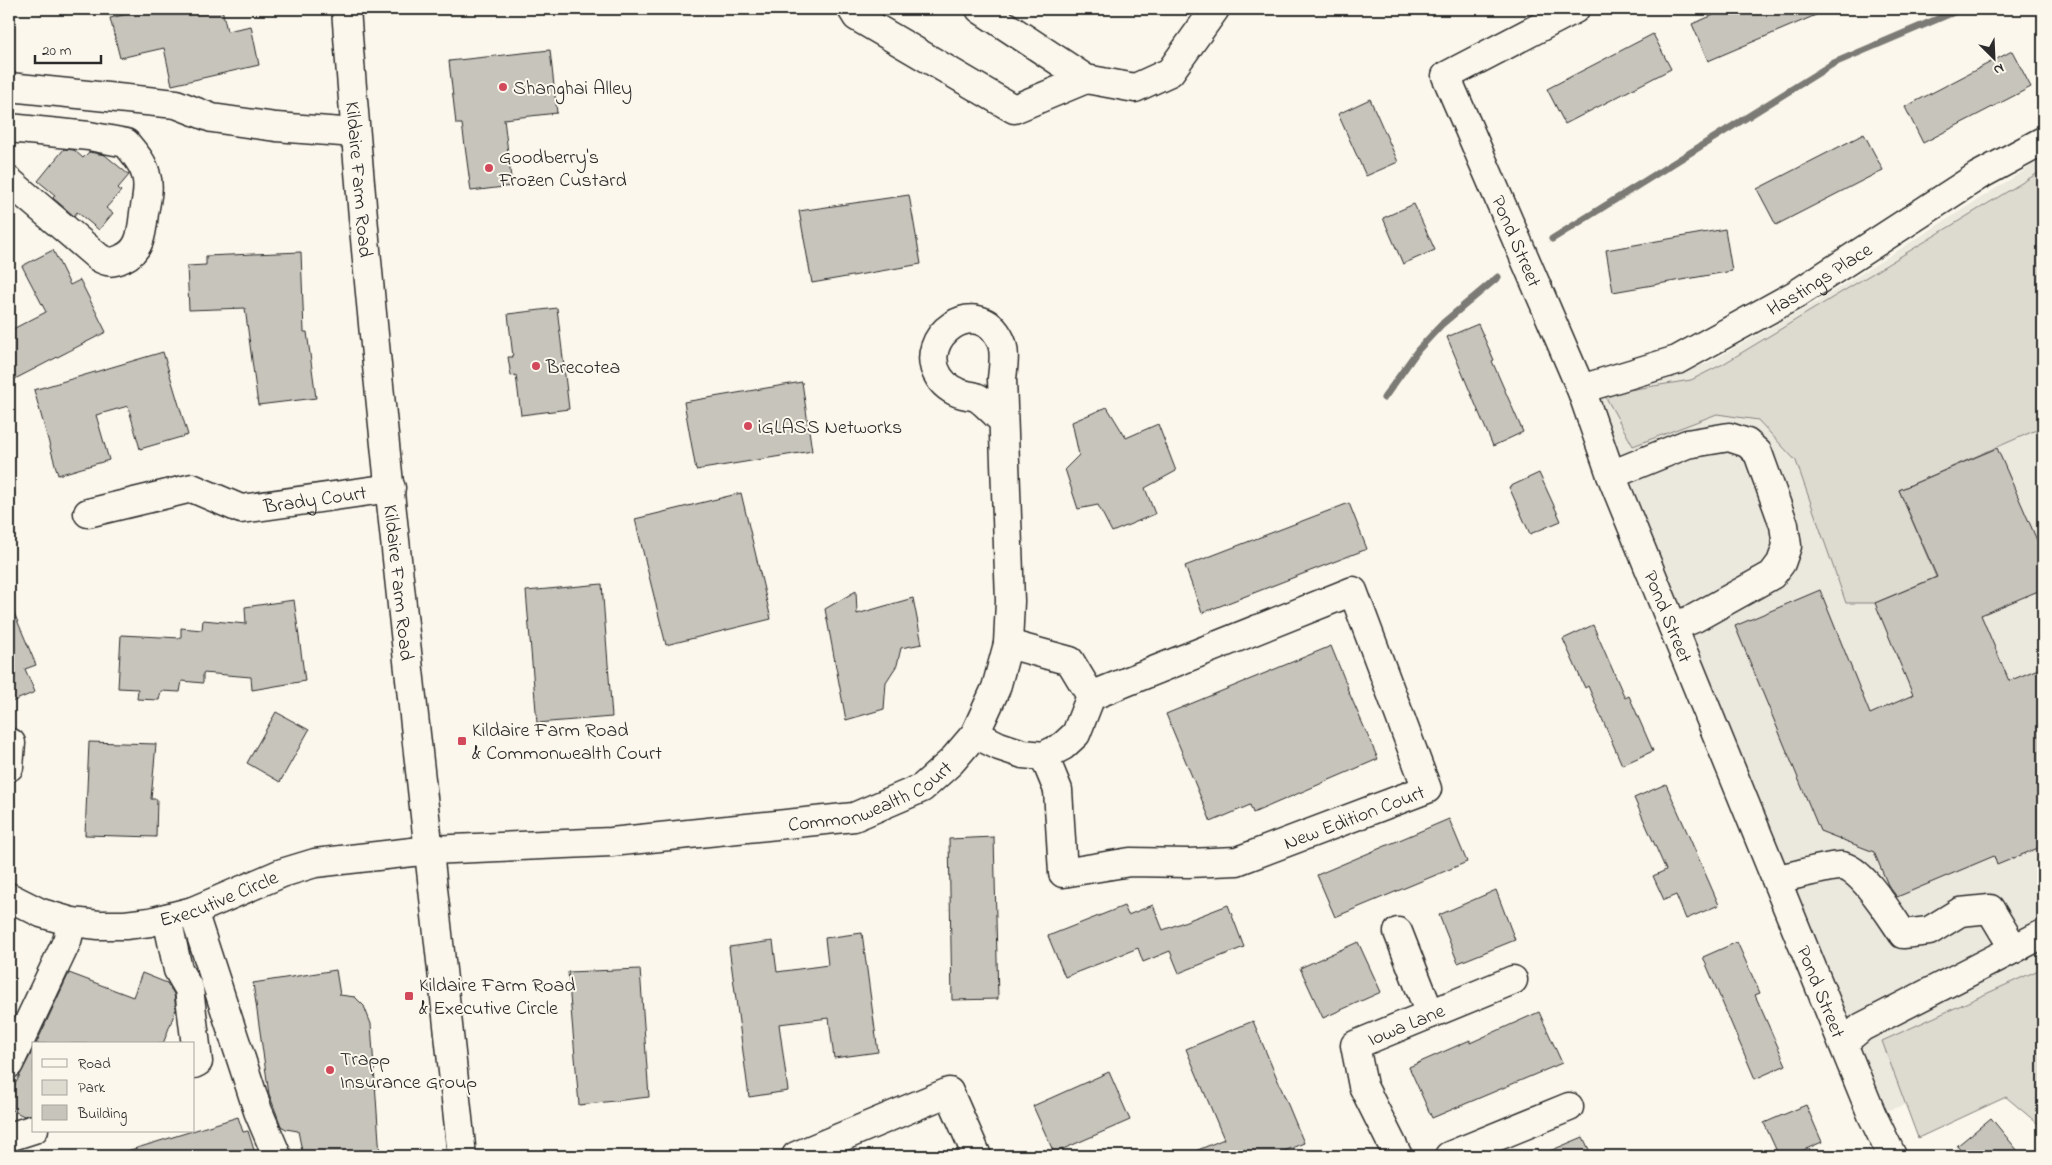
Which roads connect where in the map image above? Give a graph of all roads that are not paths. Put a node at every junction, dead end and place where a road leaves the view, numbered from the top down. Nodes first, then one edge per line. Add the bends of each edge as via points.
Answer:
1 (346, 9) edge
2 (852, 9) edge
3 (980, 9) edge
4 (1215, 9) edge
5 (1575, 9) edge
6 (1086, 79) junction
7 (9, 87) edge
8 (9, 128) edge
9 (355, 133) junction
10 (2043, 141) edge
11 (9, 180) edge
12 (1581, 389) junction
13 (1003, 421) dead end
14 (1611, 475) junction
15 (390, 488) junction
16 (88, 513) dead end
17 (1674, 627) junction
18 (1008, 644) junction
19 (1091, 696) junction
20 (975, 734) junction
21 (9, 744) edge
22 (1044, 756) junction
23 (9, 767) edge
24 (430, 850) junction
25 (1776, 879) junction
26 (9, 897) edge
27 (193, 911) junction
28 (167, 918) junction
29 (72, 922) junction
30 (1398, 932) dead end
31 (2043, 934) edge
32 (2014, 950) junction
33 (1514, 980) dead end
34 (1430, 1014) junction
35 (1843, 1043) junction
36 (9, 1064) edge
37 (195, 1064) edge
38 (1569, 1107) dead end
39 (32, 1130) edge
40 (9, 1138) edge
41 (276, 1156) edge
42 (462, 1156) edge
43 (796, 1156) edge
44 (976, 1156) edge
45 (1398, 1156) edge
46 (1449, 1156) edge
47 (1892, 1156) edge

1 - 9 street, Kildaire Farm Road
2 - 6 street via 857,17 1014,109
3 - 6 street
4 - 6 street via 1170,72 1135,88
5 - 12 street, Pond Street via 1446,76
7 - 9 street via 176,104 212,118
8 - 11 street via 126,143 141,161 148,188 138,246 129,256 114,262 98,258
9 - 15 street, Kildaire Farm Road
10 - 12 street, Hastings Place via 1978,176 1796,295 1677,360
12 - 14 street, Pond Street
13 - 18 street, Commonwealth Court via 1010,601
14 - 17 street, Pond Street
14 - 17 street via 1686,444 1729,438 1747,443 1758,453 1784,525 1787,546 1781,563 1772,575
15 - 16 street, Brady Court via 240,509 192,488
15 - 24 street, Kildaire Farm Road
17 - 25 street, Pond Street
18 - 19 street via 1070,661
18 - 20 street, Commonwealth Court via 996,688
19 - 22 street via 1076,734 1063,746
19 - 22 street, New Edition Court via 1353,591 1427,789 1237,861 1130,862 1063,873 1058,790
20 - 22 street via 1023,754
20 - 24 street, Commonwealth Court via 922,788 854,817 612,842
21 - 23 street
24 - 27 street, Executive Circle via 315,863 282,873
24 - 42 street, Kildaire Farm Road
25 - 32 street via 1842,866 1859,875 1902,934 1929,931 1960,912 1990,910
25 - 35 street, Pond Street
26 - 29 street, Executive Circle
27 - 28 street, Executive Circle
27 - 41 street via 258,1111
28 - 29 street, Executive Circle via 125,925
28 - 37 street via 178,970 189,989 198,1062
29 - 36 street via 67,941
30 - 34 street
31 - 32 street
32 - 35 street via 1862,1027
33 - 34 street, Iowa Lane
34 - 45 street, Iowa Lane via 1355,1045 1363,1086
35 - 47 street, Pond Street
38 - 46 street
39 - 40 street
43 - 44 street via 949,1092

